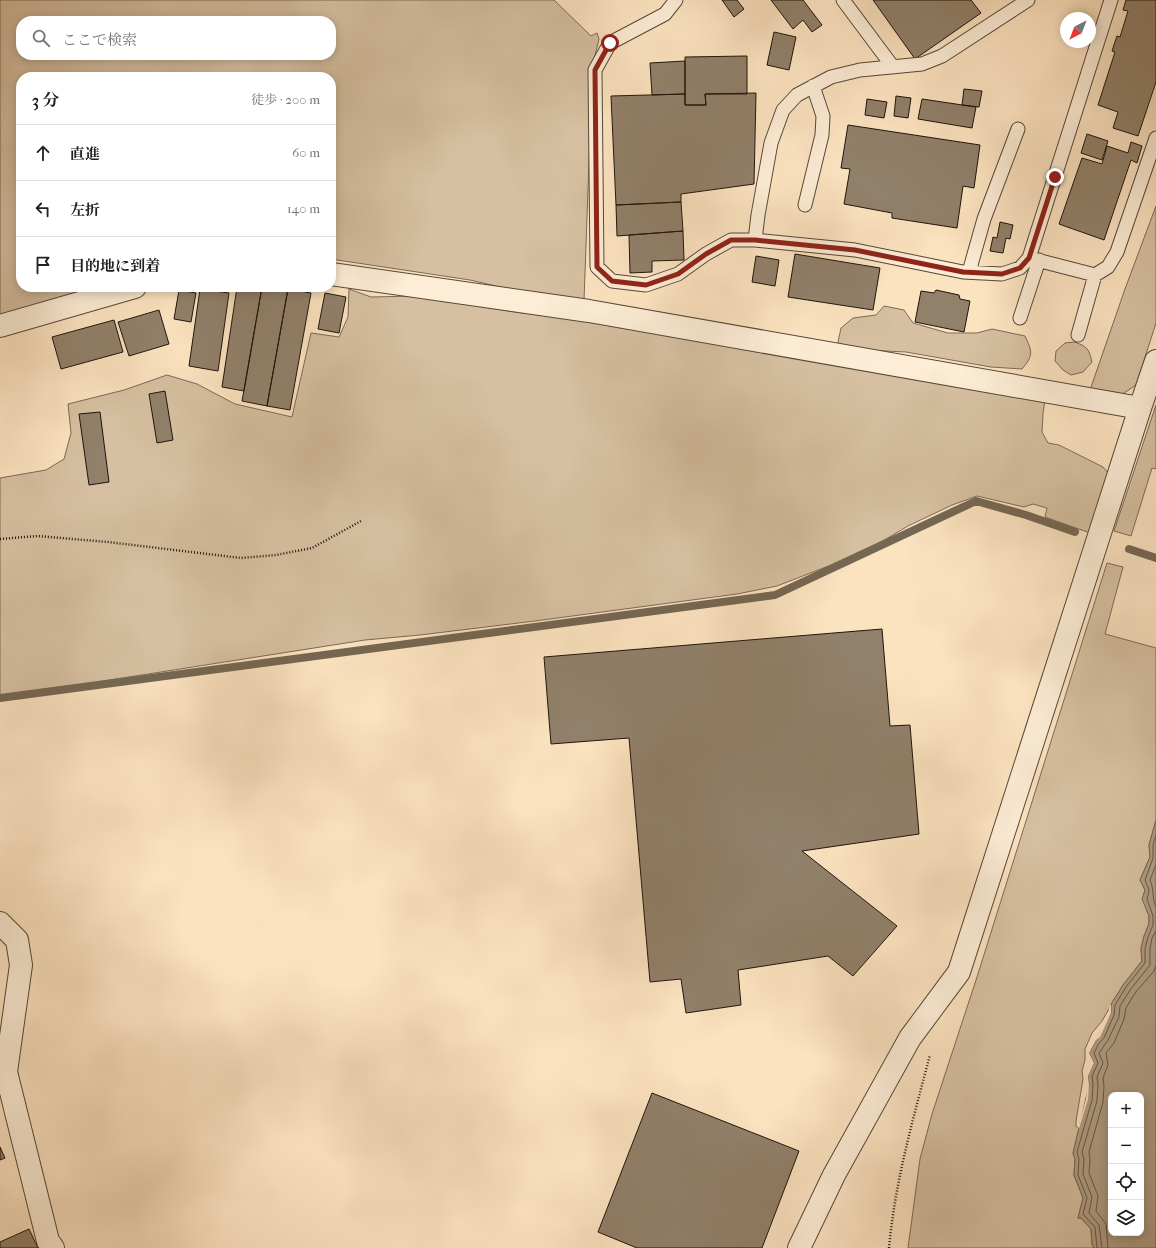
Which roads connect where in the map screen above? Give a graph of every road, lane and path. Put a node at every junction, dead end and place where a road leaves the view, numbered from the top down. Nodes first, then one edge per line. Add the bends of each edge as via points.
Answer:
1 (676, 0) edge
2 (843, 0) edge
3 (1028, 0) edge
4 (1111, 0) edge
5 (893, 67) junction
6 (813, 86) junction
7 (1018, 129) dead end
8 (1156, 138) edge
9 (805, 205) dead end
10 (755, 240) junction
11 (1034, 259) junction
12 (969, 272) junction
13 (336, 275) edge
14 (1095, 275) junction
15 (118, 292) edge
16 (1020, 318) dead end
17 (0, 326) edge
18 (1078, 334) dead end
19 (1156, 361) edge
20 (1140, 408) junction
21 (361, 521) dead end
22 (0, 539) edge
23 (0, 924) edge
24 (930, 1054) dead end
25 (53, 1248) edge
26 (799, 1248) edge
27 (889, 1248) edge

1 - 10 lane via 665,14 610,43 595,70 597,267 612,281 646,285 678,274 731,240
2 - 5 lane
3 - 5 lane via 942,56 922,64
4 - 11 lane
5 - 6 lane via 831,77
6 - 9 lane via 824,116 822,135
6 - 10 lane via 797,95 783,110 771,143
7 - 12 lane via 984,219
8 - 14 lane via 1117,252 1108,267
10 - 12 lane via 855,250
11 - 12 lane via 1020,268 1002,274
11 - 14 lane
11 - 16 lane
13 - 20 street via 589,311
14 - 18 lane
15 - 17 street
19 - 20 street
20 - 26 street via 959,972 910,1038 834,1175
21 - 22 path via 312,548 241,558 38,536
23 - 25 street via 17,940 21,965 6,1072 48,1241
24 - 27 path via 907,1141 892,1218

